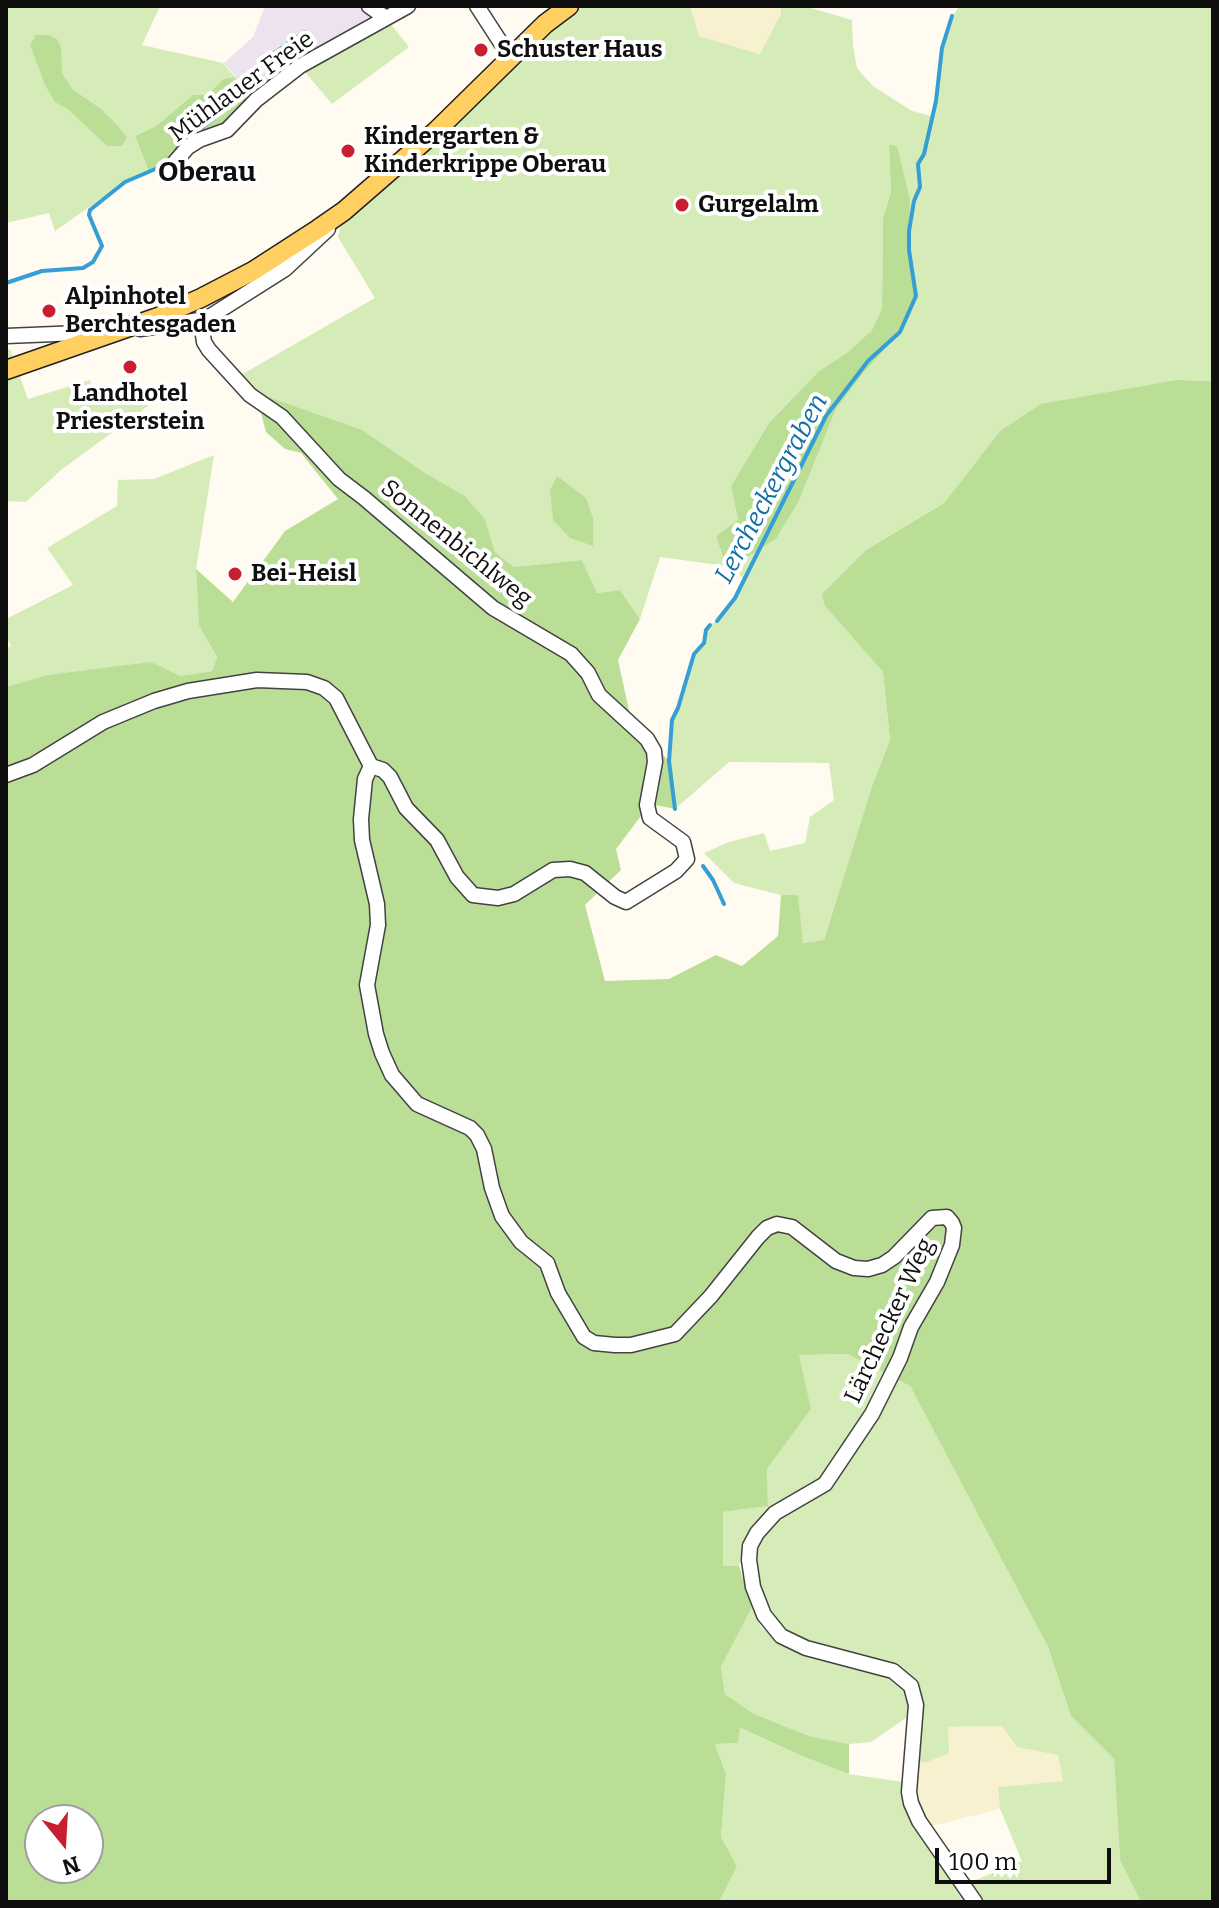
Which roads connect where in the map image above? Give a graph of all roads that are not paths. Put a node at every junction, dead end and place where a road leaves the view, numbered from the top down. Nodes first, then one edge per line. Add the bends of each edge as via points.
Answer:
1 (369, 6) edge
2 (408, 6) edge
3 (477, 6) edge
4 (569, 6) edge
5 (386, 18) junction
6 (510, 57) junction
7 (168, 170) dead end
8 (344, 211) junction
9 (201, 322) junction
10 (116, 331) junction
11 (6, 336) edge
12 (6, 370) edge
13 (371, 766) junction
14 (6, 775) edge
15 (975, 1902) edge

1 - 5 street
2 - 5 street, Mühlauer Freie
3 - 6 street
4 - 6 main road
5 - 7 street, Mühlauer Freie via 300,66 227,130 188,147
6 - 8 main road
8 - 9 street via 285,269
8 - 10 main road via 253,271 158,317
9 - 10 street
9 - 13 street, Sonnenbichlweg via 209,350 339,479 493,608 571,654 599,695 654,751 650,818 683,842 687,859 626,902 585,873 570,869 553,870 514,894 473,895 437,840 398,797 390,777
10 - 11 street
10 - 12 main road
13 - 14 street, Sonnenbichlweg via 336,698 307,682 270,680 154,701 103,722 33,765
13 - 15 street, Lärchecker Weg via 361,819 378,925 367,985 382,1053 392,1075 417,1104 477,1135 502,1216 521,1242 547,1263 584,1337 603,1345 631,1345 675,1334 758,1237 777,1224 792,1227 836,1261 868,1269 894,1257 932,1218 947,1217 952,1223 952,1245 937,1282 872,1414 825,1484 775,1513 757,1533 749,1560 764,1615 781,1636 893,1671 911,1686 916,1705 911,1803

